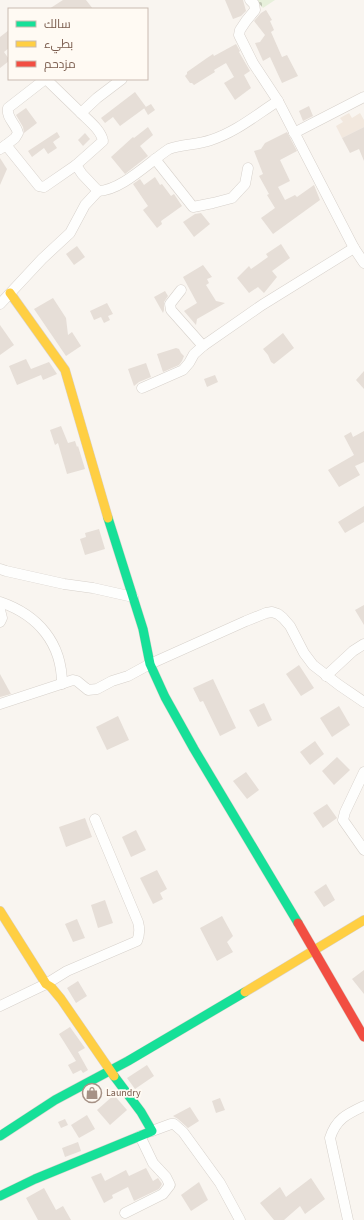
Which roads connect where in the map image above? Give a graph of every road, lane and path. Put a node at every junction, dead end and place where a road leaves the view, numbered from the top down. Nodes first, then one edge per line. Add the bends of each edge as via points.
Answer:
1 (250, 0) edge
2 (121, 80) edge
3 (364, 97) edge
4 (278, 101) junction
5 (81, 113) junction
6 (294, 132) junction
7 (3, 147) edge
8 (155, 159) junction
9 (76, 165) junction
10 (248, 168) dead end
11 (98, 192) junction
12 (354, 248) junction
13 (364, 263) edge
14 (181, 290) dead end
15 (10, 293) junction
16 (0, 304) edge
17 (203, 346) junction
18 (142, 388) dead end
19 (0, 569) edge
20 (133, 597) junction
21 (0, 602) edge
22 (0, 610) edge
23 (0, 622) edge
24 (364, 644) edge
25 (150, 664) junction
26 (326, 676) junction
27 (62, 684) junction
28 (364, 702) edge
29 (0, 704) edge
30 (364, 772) edge
31 (95, 819) dead end
32 (364, 850) edge
33 (0, 911) edge
34 (364, 920) edge
35 (314, 951) junction
36 (46, 984) junction
37 (0, 1006) edge
38 (364, 1037) edge
39 (110, 1070) junction
40 (364, 1106) edge
41 (152, 1131) junction
42 (1, 1133) edge
43 (140, 1136) junction
44 (0, 1196) edge
45 (125, 1213) dead end
46 (240, 1220) edge
47 (348, 1220) edge

1 - 4 street via 255,10 243,25 239,35 253,64
2 - 5 street
3 - 6 street
4 - 6 street
4 - 8 street via 230,133 209,141 174,147
5 - 7 street via 44,80 8,108 8,116 18,133
5 - 9 street via 103,141
6 - 12 street
7 - 9 street via 41,187 47,186
8 - 10 street via 193,207 232,198 245,184
8 - 11 street via 119,186
9 - 11 street
11 - 15 street via 85,205 70,234
12 - 13 street
12 - 17 street via 262,305
14 - 17 street via 170,304 171,310
15 - 16 street
15 - 20 street via 65,370
17 - 18 street via 183,370
19 - 20 street
20 - 25 street
21 - 27 street via 26,613 49,636 60,665
22 - 23 street
24 - 26 street
25 - 26 street via 272,612 278,614 290,626 304,653
25 - 27 street via 93,690 88,690 77,680
25 - 35 street via 164,697
26 - 28 street
27 - 29 street
30 - 32 street via 343,820
31 - 36 street via 138,922 139,936 137,941 67,971
33 - 36 street
34 - 35 street
35 - 38 street
35 - 39 street
36 - 37 street
36 - 39 street via 55,990
39 - 41 street
39 - 42 street
40 - 47 street via 341,1118 332,1130 330,1138
41 - 43 street
41 - 46 street via 174,1124 183,1132 220,1183
43 - 44 street
43 - 45 street via 153,1163 170,1185 163,1194

